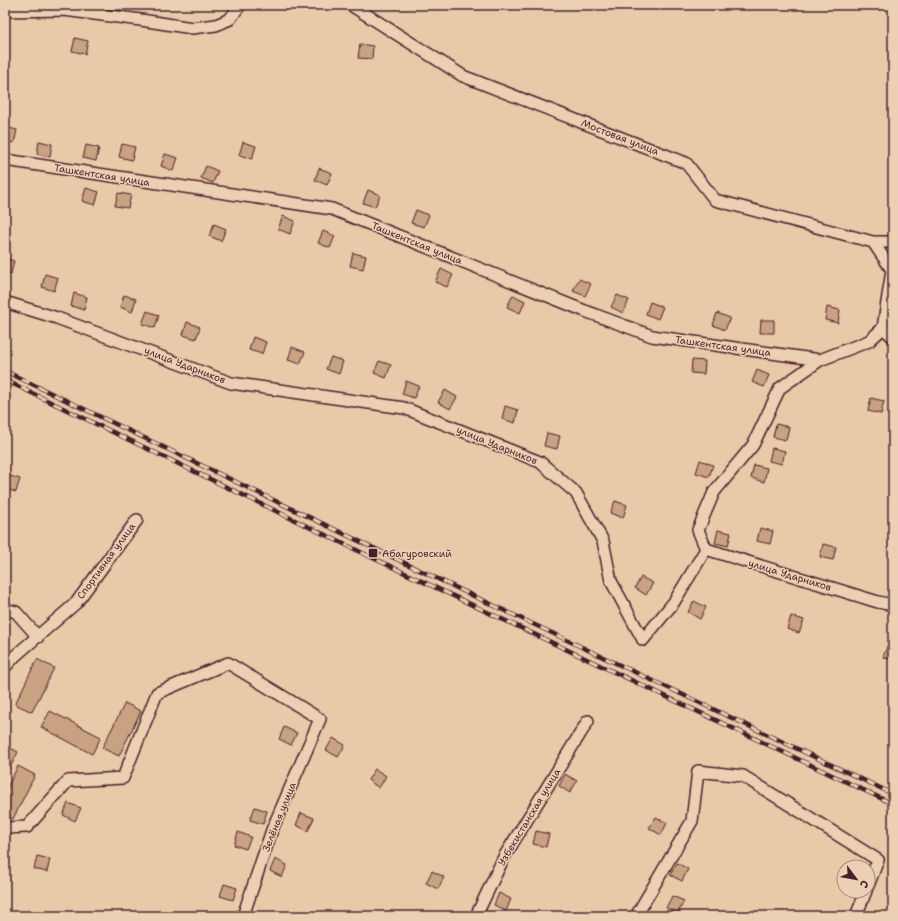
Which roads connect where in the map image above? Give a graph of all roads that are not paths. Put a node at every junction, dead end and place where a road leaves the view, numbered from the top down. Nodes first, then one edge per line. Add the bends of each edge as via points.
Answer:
1 (240, 5) edge
2 (351, 5) edge
3 (5, 11) edge
4 (5, 160) edge
5 (873, 242) junction
6 (893, 242) edge
7 (5, 302) edge
8 (883, 328) junction
9 (893, 337) edge
10 (820, 360) junction
11 (136, 520) dead end
12 (706, 549) junction
13 (893, 605) edge
14 (5, 609) edge
15 (38, 637) junction
16 (5, 667) edge
17 (588, 721) dead end
18 (5, 828) edge
19 (876, 865) edge
20 (863, 899) edge
21 (243, 916) edge
22 (476, 916) edge
23 (636, 916) edge
24 (856, 916) edge

1 - 3 street via 230,19 216,25 192,28 64,10
2 - 5 street, Мостовая улица via 463,76 686,163 715,200
4 - 10 street, Ташкентская улица via 332,209 585,312 652,336
5 - 6 street, Мостовая улица
5 - 8 street via 892,270
7 - 12 street, улица Ударников via 58,318 231,383 404,408 540,462 576,493 604,541 611,581 643,640 674,602
8 - 9 street
8 - 10 street via 869,341
10 - 12 street via 780,388 752,445 714,492 698,530
11 - 15 street, Спортивная улица via 76,603
12 - 13 street, улица Ударников
14 - 15 street via 16,612
15 - 16 street, Спортивная улица
17 - 22 street, Узбекистанская улица via 504,857
18 - 21 street, Зелёная улица via 27,827 68,781 123,778 157,693 228,663 320,719 272,830
19 - 23 street via 878,860 743,776 698,771 692,821
20 - 24 street

